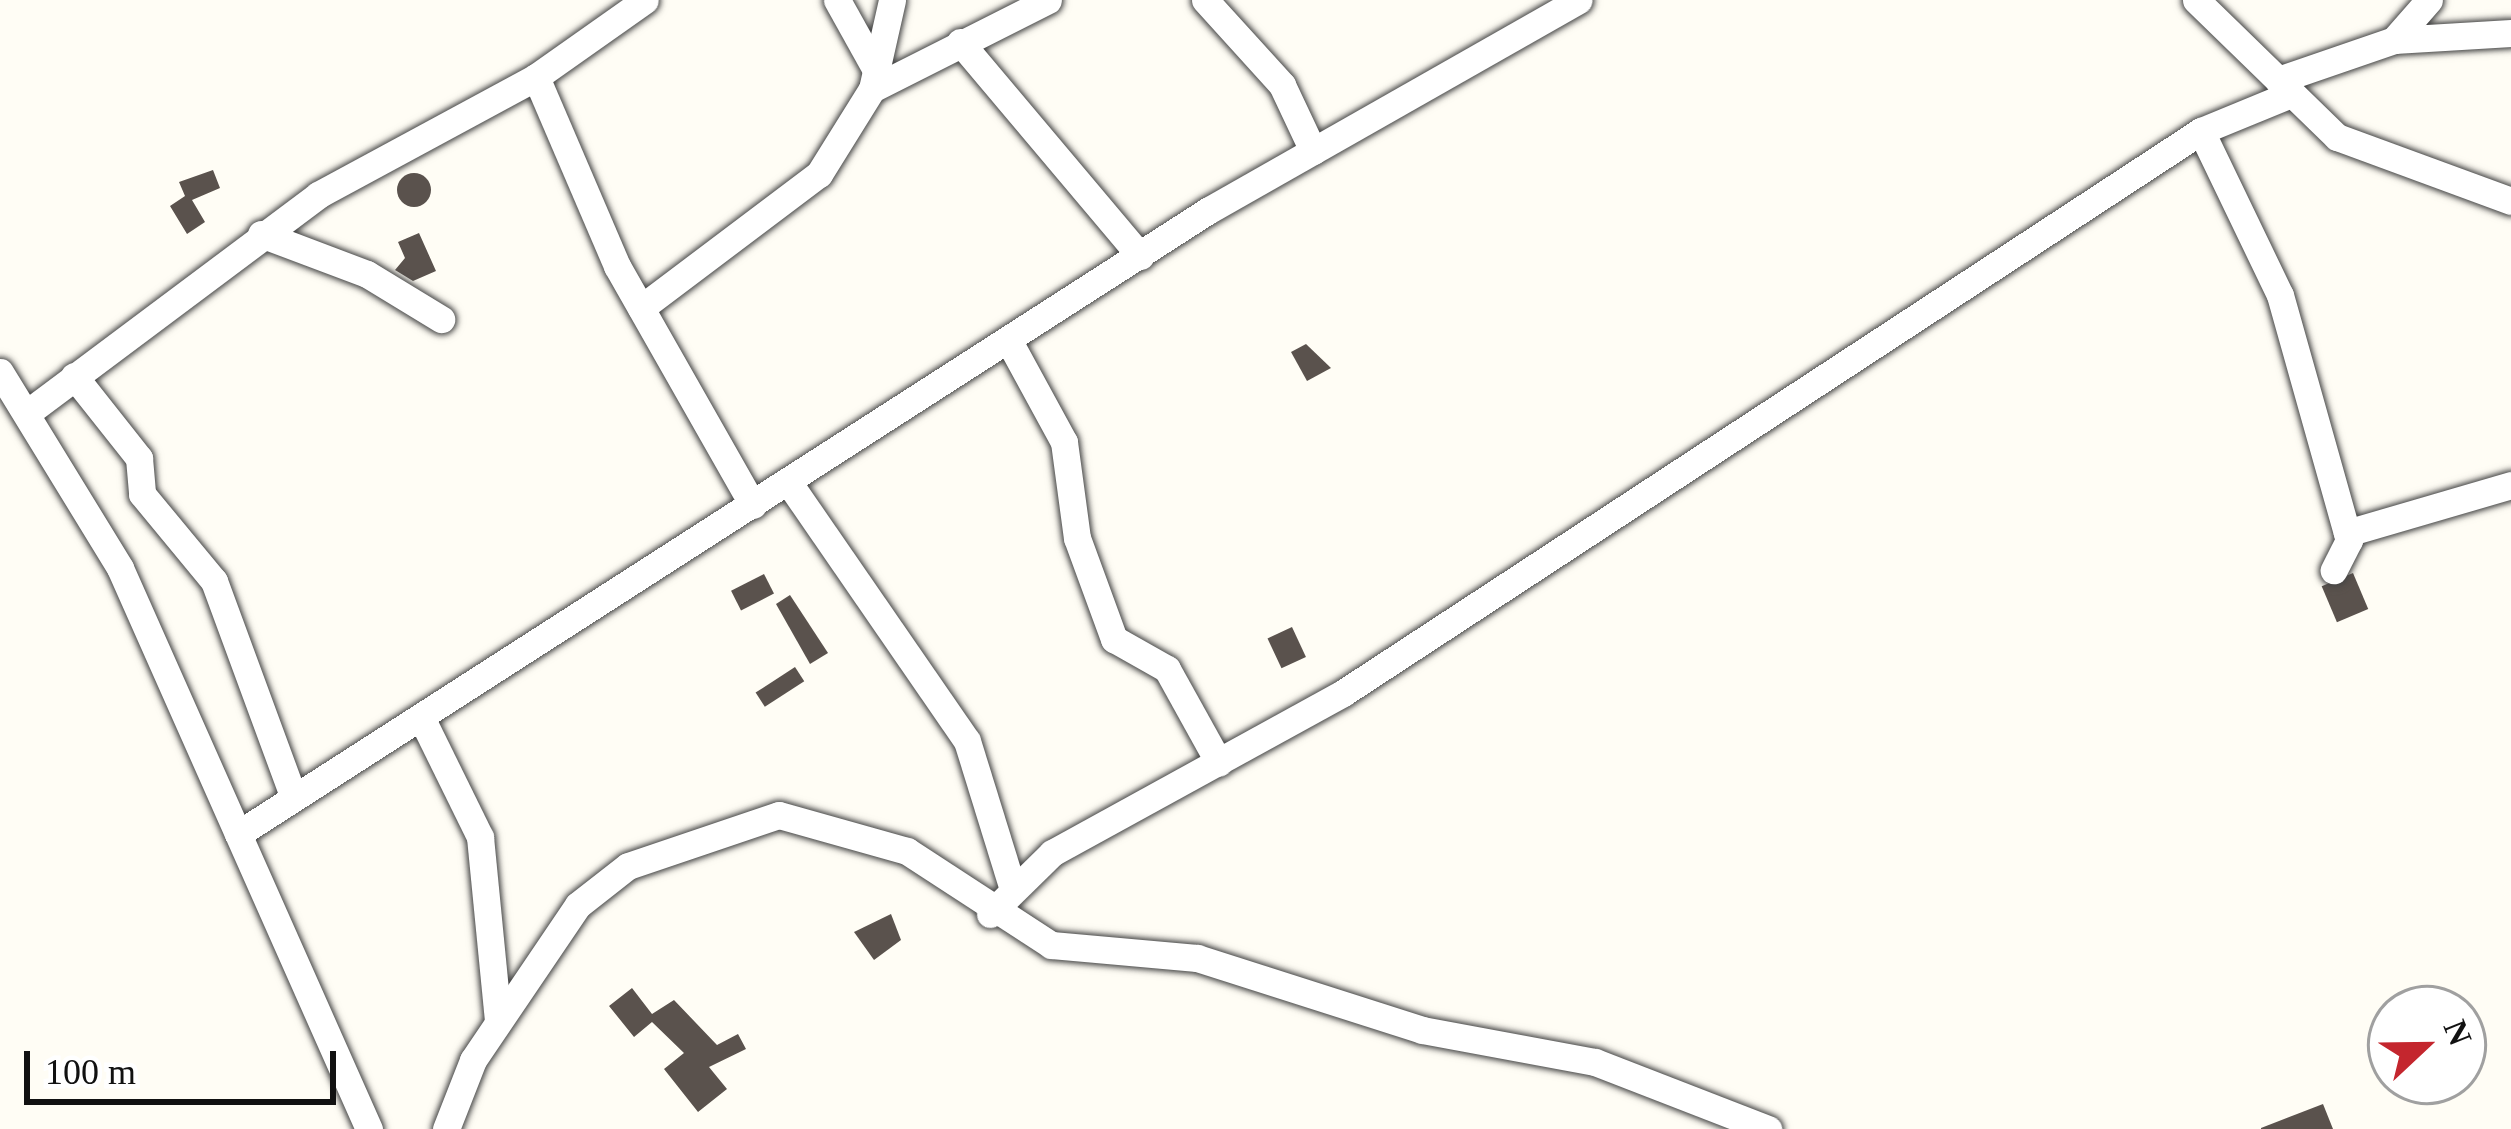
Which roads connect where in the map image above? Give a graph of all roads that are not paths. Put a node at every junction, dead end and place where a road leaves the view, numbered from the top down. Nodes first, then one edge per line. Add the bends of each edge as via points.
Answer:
1 (644, 0) edge
2 (836, 0) edge
3 (892, 0) edge
4 (1048, 0) edge
5 (1205, 0) edge
6 (1580, 0) edge
7 (2196, 0) edge
8 (2429, 0) edge
9 (2511, 33) edge
10 (2394, 40) junction
11 (960, 42) junction
12 (536, 77) junction
13 (874, 80) junction
14 (2284, 87) junction
15 (2201, 130) junction
16 (1313, 152) junction
17 (2511, 201) edge
18 (261, 234) junction
19 (1140, 256) junction
20 (641, 308) junction
21 (441, 319) dead end
22 (1010, 344) junction
23 (0, 372) edge
24 (74, 376) junction
25 (27, 413) junction
26 (789, 483) junction
27 (2511, 485) edge
28 (753, 505) junction
29 (2347, 533) junction
30 (2334, 570) dead end
31 (421, 717) junction
32 (1220, 763) junction
33 (293, 796) junction
34 (238, 834) junction
35 (1012, 886) junction
36 (990, 914) junction
37 (498, 1019) junction
38 (369, 1129) edge
39 (446, 1129) edge
40 (1768, 1129) edge

1 - 12 street
2 - 13 street
3 - 13 street
4 - 11 street
5 - 16 street via 1282,85
6 - 16 street
7 - 14 street
8 - 10 street
9 - 10 street
10 - 14 street
11 - 13 street
11 - 19 street
12 - 18 street
12 - 20 street
13 - 20 street via 781,213
14 - 15 street
14 - 17 street via 2365,151
15 - 29 street via 2280,295
15 - 32 street via 1605,527
16 - 19 street
18 - 21 street via 367,274
18 - 24 street
19 - 22 street
20 - 28 street
22 - 26 street
22 - 32 street via 1064,442 1063,480 1109,630 1167,670
23 - 25 street
24 - 25 street
24 - 33 street via 139,458 142,494 214,581
25 - 34 street via 120,568
26 - 28 street
26 - 35 street via 967,741
27 - 29 street
28 - 31 street
29 - 30 street via 2348,556
31 - 33 street
31 - 37 street via 480,837
32 - 35 street via 1116,814
33 - 34 street
34 - 38 street
35 - 36 street
36 - 37 street via 907,851 779,814 628,866 578,905
36 - 40 street via 1051,945 1197,958 1422,1030 1595,1062
37 - 39 street

